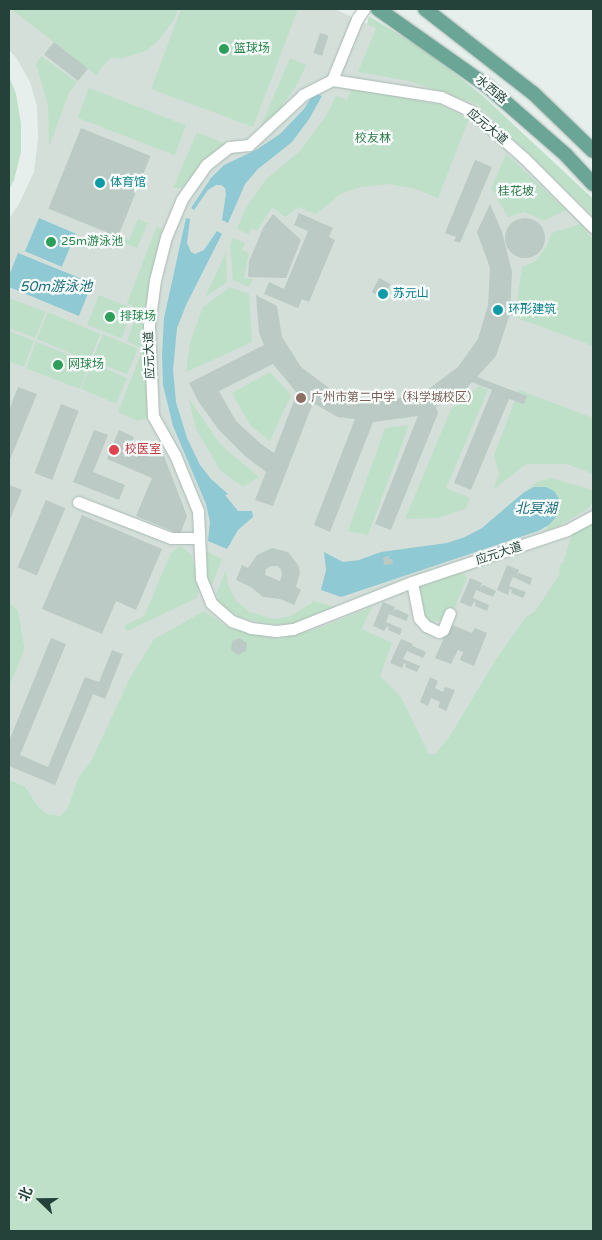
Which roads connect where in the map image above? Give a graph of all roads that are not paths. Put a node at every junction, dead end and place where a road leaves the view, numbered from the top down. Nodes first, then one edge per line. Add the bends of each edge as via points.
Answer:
1 (364, 9) edge
2 (378, 9) edge
3 (425, 9) edge
4 (332, 80) junction
5 (593, 151) edge
6 (593, 184) edge
7 (593, 227) edge
8 (78, 502) dead end
9 (593, 516) edge
10 (199, 538) junction
11 (412, 582) junction
12 (450, 614) dead end

1 - 4 street
2 - 6 main road, 水西路 via 487,86 566,155
3 - 5 main road, 水西路 via 533,93
4 - 7 street, 应元大道 via 441,97 471,111
4 - 10 street, 应元大道 via 303,95 249,145 229,147 206,165 182,199 166,236 155,280 149,325 153,416 175,455 198,511
8 - 10 street via 171,538
9 - 11 street, 应元大道 via 543,539
10 - 11 street, 应元大道 via 201,578 211,603 232,620 251,628 276,632 293,629
11 - 12 street via 419,618 426,626 439,632

